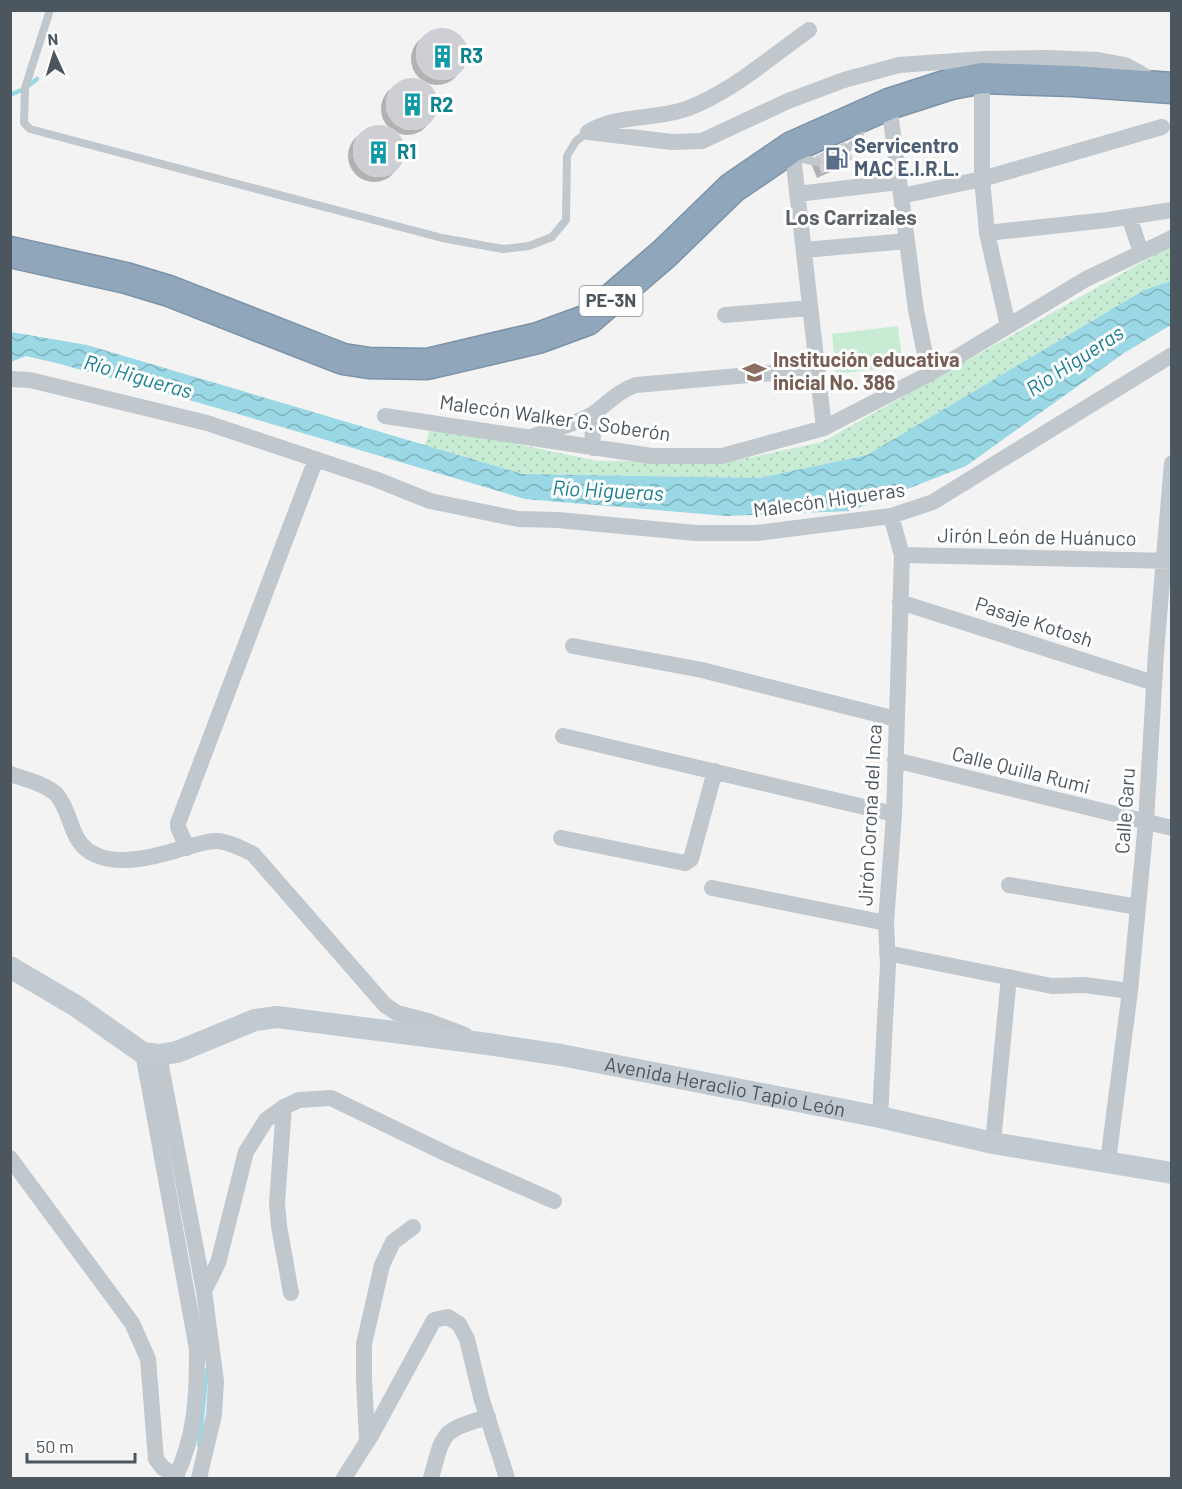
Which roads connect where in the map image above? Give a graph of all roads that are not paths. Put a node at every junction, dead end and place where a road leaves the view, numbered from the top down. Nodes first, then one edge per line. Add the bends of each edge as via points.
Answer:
1 (50, 10) edge
2 (809, 30) dead end
3 (982, 78) junction
4 (1164, 87) edge
5 (878, 108) junction
6 (1162, 127) dead end
7 (588, 132) junction
8 (848, 148) dead end
9 (804, 154) junction
10 (982, 179) junction
11 (900, 189) junction
12 (797, 194) junction
13 (1172, 210) edge
14 (1129, 217) junction
15 (987, 233) junction
16 (1172, 238) edge
17 (907, 241) junction
18 (804, 250) junction
19 (10, 252) edge
20 (1141, 252) junction
21 (810, 308) junction
22 (725, 315) dead end
23 (1008, 326) junction
24 (1172, 355) edge
25 (817, 369) junction
26 (928, 374) junction
27 (10, 379) edge
28 (592, 415) junction
29 (385, 416) dead end
30 (824, 428) junction
31 (530, 438) junction
32 (593, 448) junction
33 (316, 459) junction
34 (1172, 463) edge
35 (891, 516) junction
36 (902, 555) junction
37 (1168, 561) edge
38 (900, 602) junction
39 (573, 646) dead end
40 (1164, 656) edge
41 (1154, 683) junction
42 (896, 719) junction
43 (563, 736) dead end
44 (896, 760) junction
45 (715, 771) junction
46 (10, 774) edge
47 (894, 814) junction
48 (1146, 822) junction
49 (1172, 828) edge
50 (561, 838) dead end
51 (187, 848) junction
52 (1009, 885) dead end
53 (712, 888) dead end
54 (1138, 907) junction
55 (886, 923) junction
56 (887, 952) junction
57 (10, 967) edge
58 (1009, 977) junction
59 (1130, 991) junction
60 (489, 1044) junction
61 (151, 1054) junction
62 (284, 1107) junction
63 (880, 1118) junction
64 (993, 1143) junction
65 (10, 1158) edge
66 (1108, 1161) junction
67 (1172, 1173) edge
68 (554, 1201) dead end
69 (413, 1227) dead end
70 (204, 1291) junction
71 (291, 1293) dead end
72 (488, 1417) junction
73 (367, 1442) junction
74 (176, 1477) edge
75 (199, 1479) edge
76 (344, 1479) edge
77 (430, 1479) edge
78 (507, 1479) edge

1 - 7 lane via 25,89 24,123 30,129 442,238 503,249 529,246 552,237 566,220 567,156 576,141
2 - 7 street via 730,89 684,109 603,123
3 - 4 highway, PE-3N
3 - 5 highway, PE-3N
3 - 10 street
4 - 7 street via 1125,65 1098,60 984,59 899,65 788,101 702,141 672,142
5 - 8 lane
5 - 9 highway, PE-3N
5 - 11 street
6 - 10 street
9 - 12 street
9 - 19 highway, PE-3N via 732,188 664,254 587,320 538,338 428,364 343,359 169,291
10 - 11 street
10 - 15 street
11 - 12 street
11 - 17 street
12 - 18 street
13 - 14 street
14 - 15 street
14 - 20 street
15 - 23 street
16 - 20 street, Malecón Walker G. Soberón
17 - 18 street
17 - 26 street
18 - 21 street
20 - 23 street, Malecón Walker G. Soberón via 1086,279
21 - 22 street
21 - 25 street
23 - 26 street, Malecón Walker G. Soberón
24 - 35 street, Malecón Higueras via 933,502
25 - 28 street via 636,385 613,396
25 - 30 street
26 - 30 street, Malecón Walker G. Soberón
27 - 33 street, Malecón Higueras via 30,380 207,423
28 - 31 street
28 - 32 street
29 - 31 street, Malecón Walker G. Soberón
30 - 32 street, Malecón Walker G. Soberón via 722,456 652,456
31 - 32 street, Malecón Walker G. Soberón
33 - 35 street, Malecón Higueras via 430,501 518,519 558,519 696,533 757,533
33 - 51 street via 178,823
34 - 37 street, Calle Garu
35 - 36 street, Jirón Corona del Inca
36 - 37 street, Jirón León de Huánuco
36 - 38 street, Jirón Corona del Inca
37 - 40 street, Calle Garu
38 - 41 street, Pasaje Kotosh
38 - 42 street, Jirón Corona del Inca
39 - 42 street via 702,670
40 - 41 street, Calle Garu
41 - 48 street, Calle Garu
42 - 44 street, Jirón Corona del Inca
43 - 45 street
44 - 47 street, Jirón Corona del Inca
44 - 48 street, Calle Quilla Rumi
45 - 47 street
45 - 50 street via 691,859 686,863
46 - 51 street via 58,796 80,844 97,856 150,858
47 - 55 street, Jirón Corona del Inca
48 - 49 street, Calle Quilla Rumi
48 - 54 street, Calle Garu
51 - 60 street via 216,841 253,854 385,1005 397,1013
52 - 54 street
53 - 55 street
54 - 59 street, Calle Garu
55 - 56 street, Jirón Corona del Inca
56 - 58 street
56 - 63 street, Jirón Corona del Inca
57 - 61 street
58 - 59 street via 1052,986 1084,985
58 - 64 street
59 - 66 street, Calle Garu
60 - 61 street, Avenida Heraclio Tapio León via 277,1017 255,1020 177,1052
60 - 63 street, Avenida Heraclio Tapio León
61 - 70 street
61 - 74 street via 197,1349 197,1396 184,1460
62 - 68 street via 299,1100 331,1098
62 - 70 street via 266,1120 246,1152 218,1263
62 - 71 street via 278,1203
63 - 64 street, Avenida Heraclio Tapio León
64 - 66 street, Avenida Heraclio Tapio León
65 - 74 street via 132,1323 148,1359 156,1459
66 - 67 street, Avenida Heraclio Tapio León
69 - 73 street via 393,1242 382,1265 364,1344
70 - 75 street via 216,1381 214,1415
72 - 73 street via 467,1339 459,1324 440,1317 434,1320
72 - 77 street via 451,1430 442,1441
72 - 78 street
73 - 76 street

